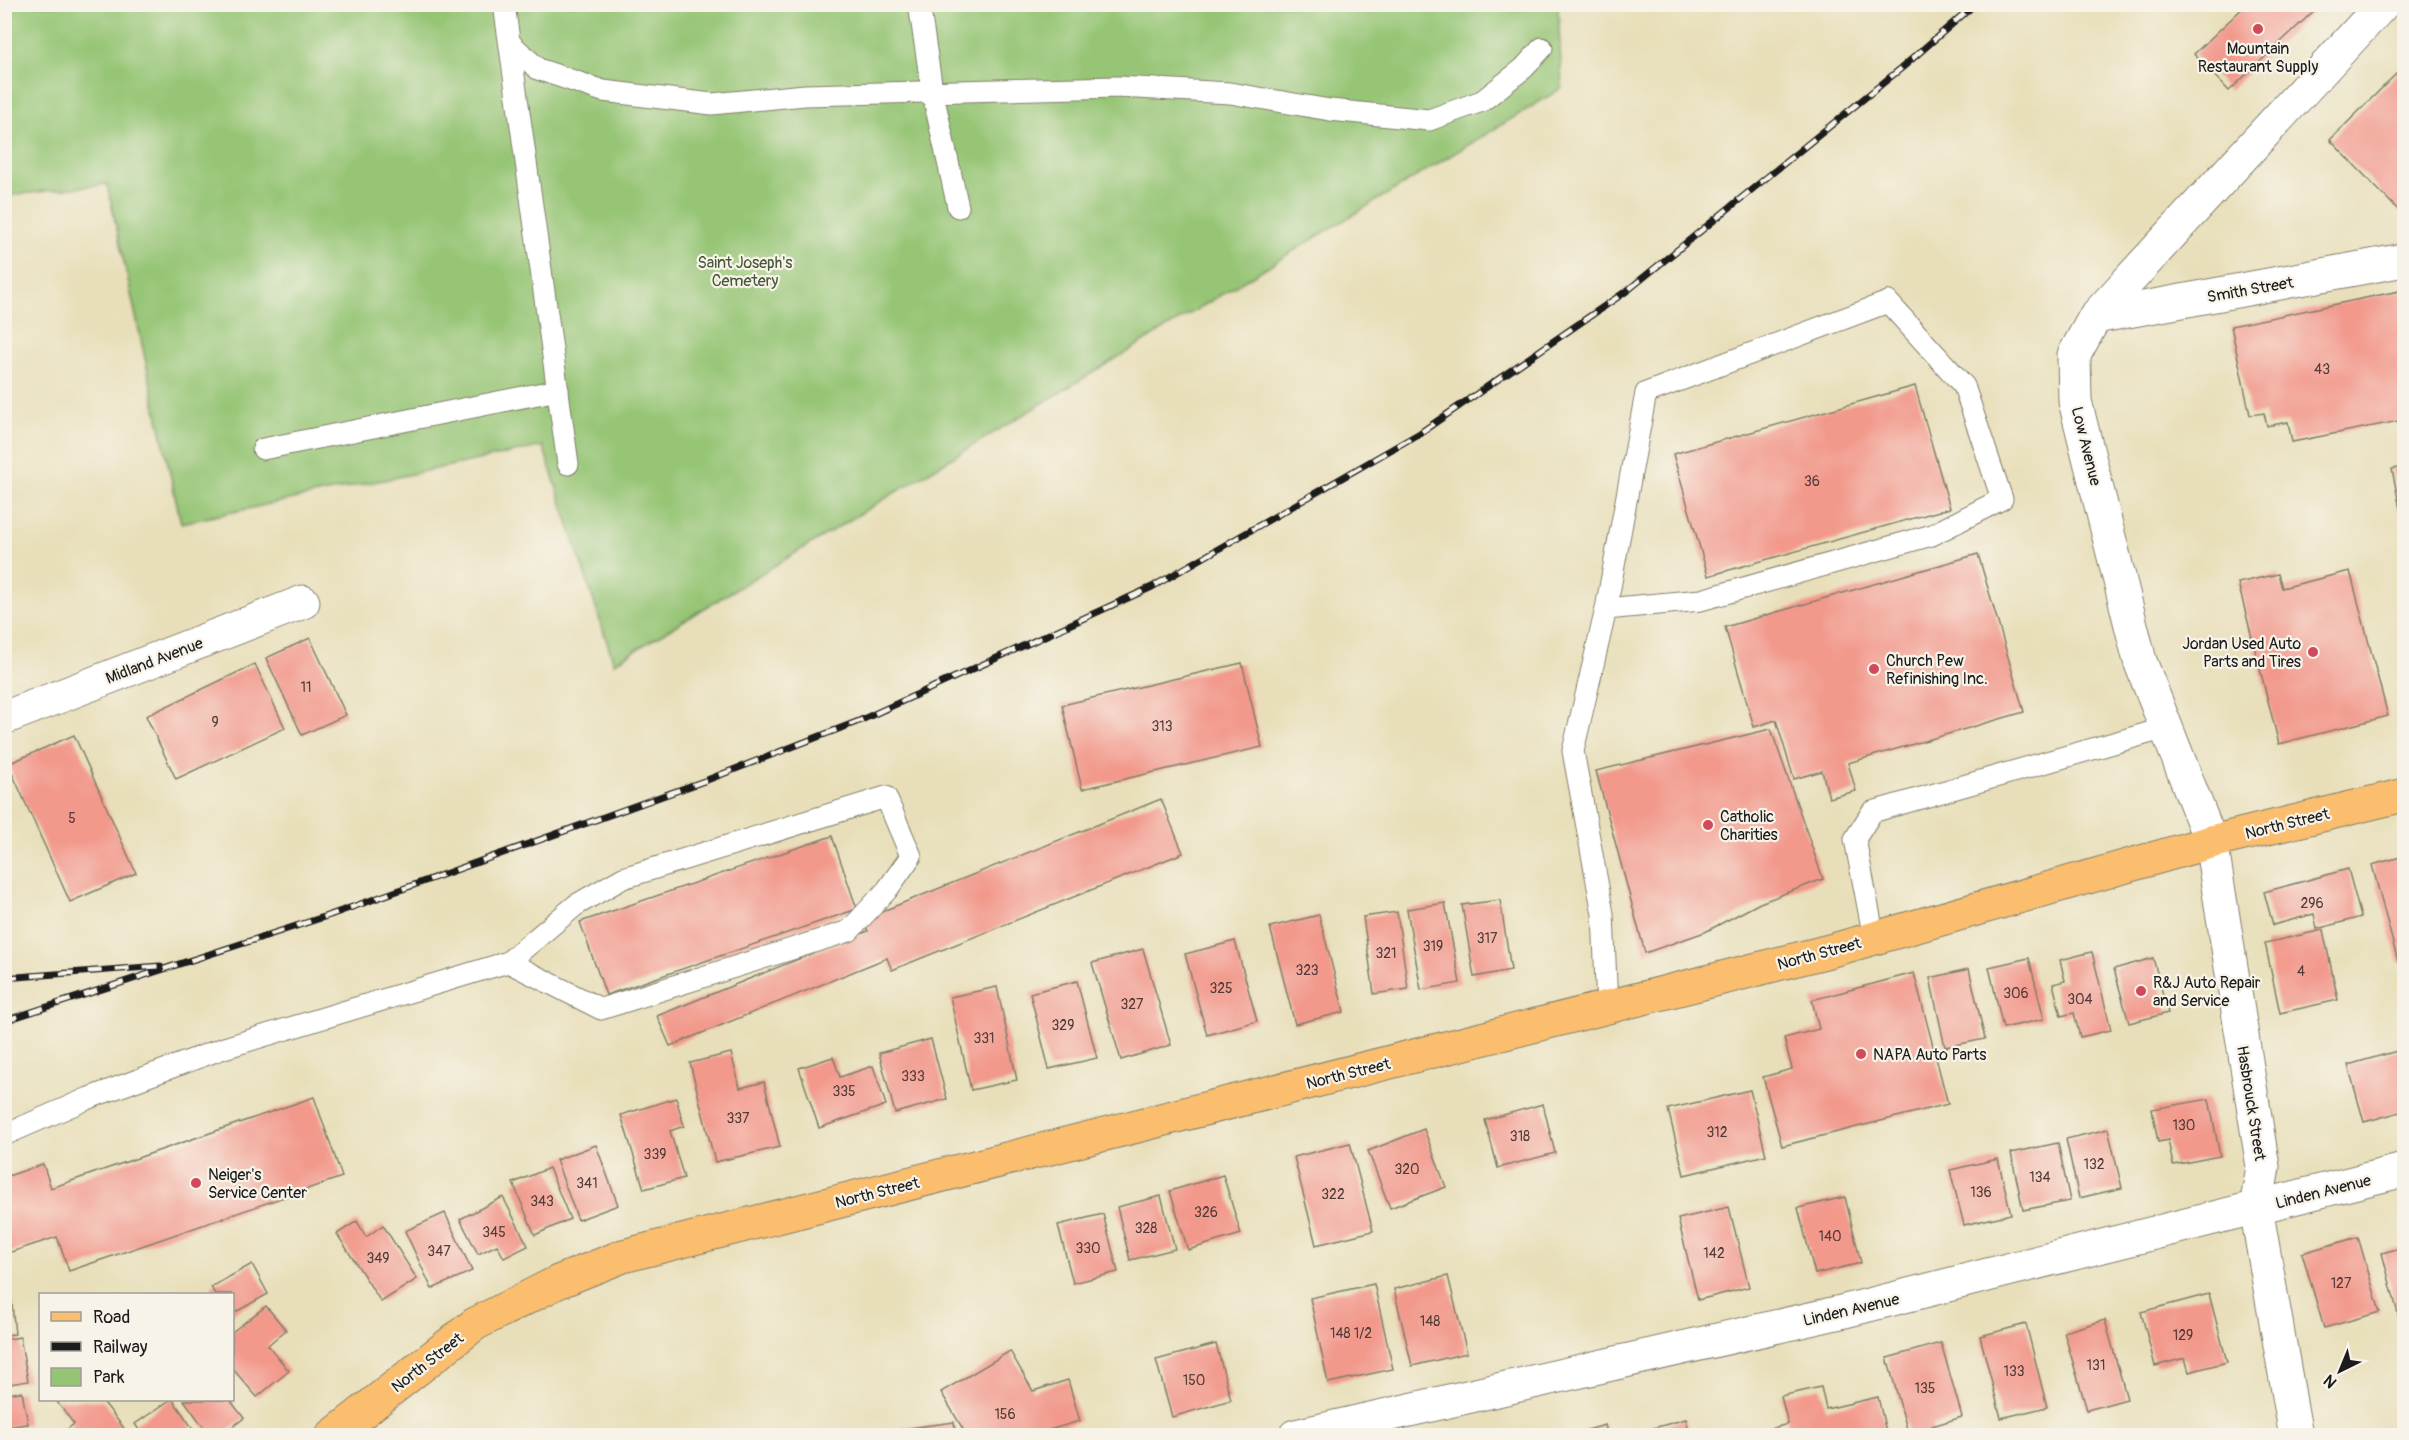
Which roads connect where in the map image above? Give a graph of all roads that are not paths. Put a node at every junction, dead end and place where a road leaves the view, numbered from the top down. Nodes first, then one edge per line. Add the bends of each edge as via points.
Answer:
1 (504, 4) edge
2 (919, 4) edge
3 (2383, 4) edge
4 (510, 43) junction
5 (1542, 48) dead end
6 (932, 90) junction
7 (958, 207) dead end
8 (2404, 261) edge
9 (2096, 317) junction
10 (558, 390) junction
11 (263, 448) dead end
12 (568, 464) dead end
13 (303, 602) dead end
14 (1606, 609) junction
15 (4, 718) edge
16 (2166, 728) junction
17 (2404, 795) edge
18 (2211, 842) junction
19 (1874, 938) junction
20 (508, 962) junction
21 (1607, 1008) junction
22 (4, 1135) edge
23 (2404, 1170) edge
24 (2256, 1208) junction
25 (332, 1436) edge
26 (1295, 1436) edge
27 (2296, 1436) edge

1 - 4 lane
2 - 6 lane
3 - 9 street, Low Avenue
4 - 6 lane via 538,69 603,91 712,104 805,95
4 - 10 lane
5 - 6 lane via 1524,68 1482,101 1430,120 1330,110 1230,93 1118,87
6 - 7 lane
8 - 9 street, Smith Street
9 - 16 street, Low Avenue via 2074,355 2075,401 2140,661
10 - 11 lane
10 - 12 lane
13 - 15 street, Midland Avenue
14 - 14 lane via 1646,393 1888,302 1964,386 2002,499 1932,535 1701,600
14 - 21 lane via 1573,751 1603,914
16 - 18 street, Low Avenue
16 - 19 lane via 1872,812 1855,839
17 - 18 main road, North Street
18 - 19 main road, North Street
18 - 24 street, Hasbrouck Street via 2263,1167
19 - 21 main road, North Street
20 - 20 lane via 576,905 623,878 885,797 911,856 887,890 849,931 602,1009
20 - 22 lane via 224,1048 89,1098
21 - 25 main road, North Street via 623,1256 558,1282 476,1324
23 - 24 street, Linden Avenue
24 - 26 street, Linden Avenue via 1845,1311
24 - 27 street, Hasbrouck Street

